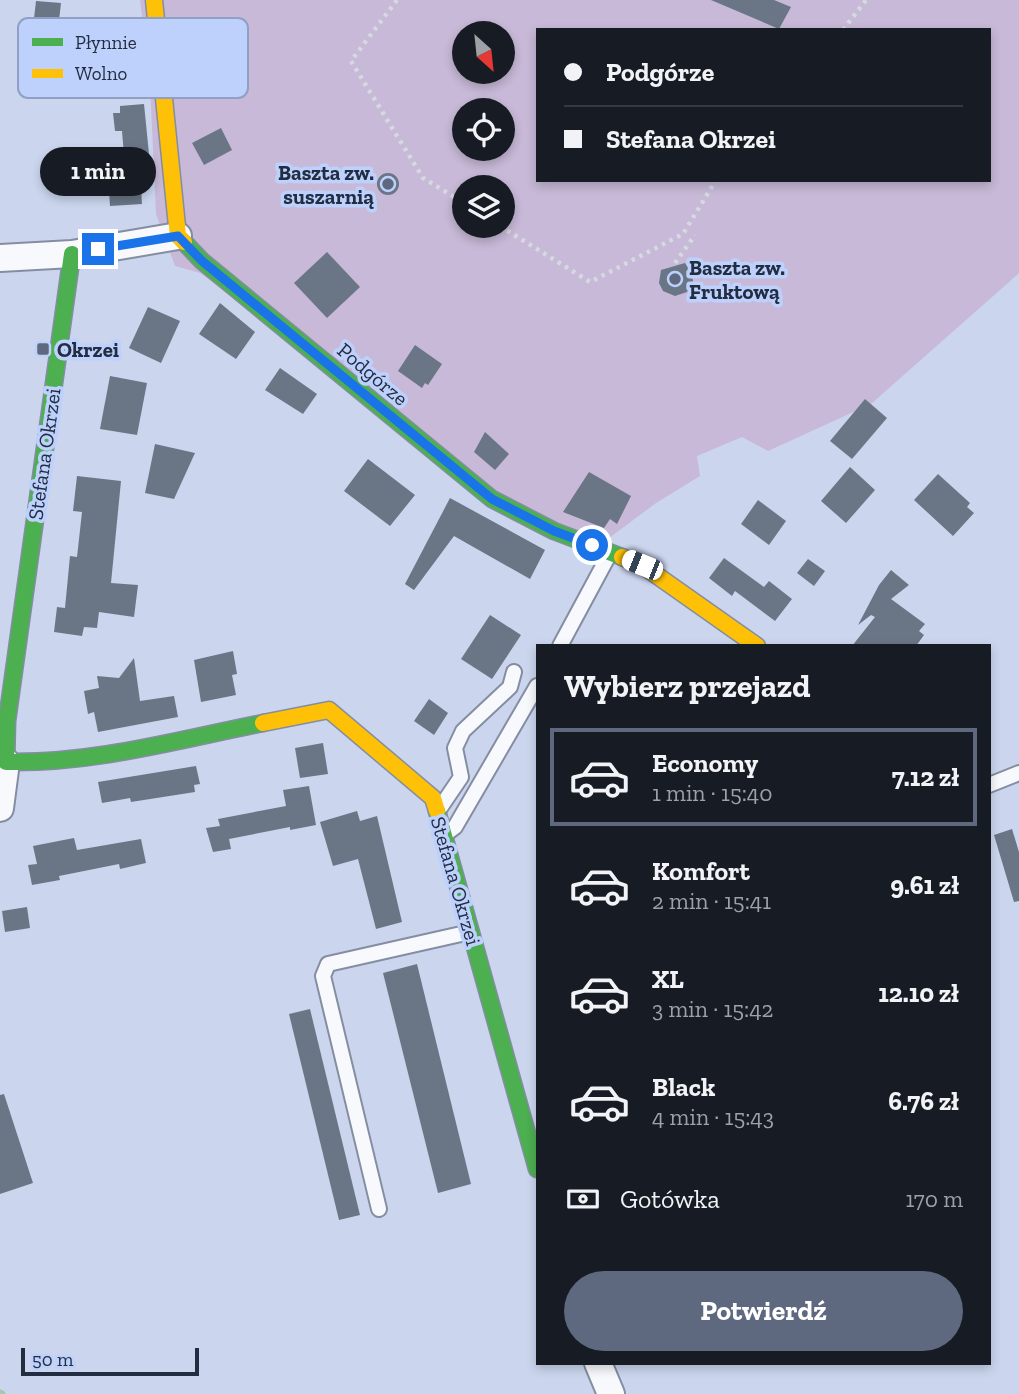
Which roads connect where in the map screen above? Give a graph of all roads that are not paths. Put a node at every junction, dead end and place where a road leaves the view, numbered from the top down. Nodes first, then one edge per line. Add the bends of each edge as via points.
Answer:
1 (154, 0) edge
2 (156, 18) edge
3 (164, 98) edge
4 (178, 236) junction
5 (72, 254) junction
6 (0, 258) edge
7 (610, 552) junction
8 (561, 644) edge
9 (754, 644) edge
10 (514, 672) dead end
11 (536, 688) edge
12 (6, 762) junction
13 (1019, 773) edge
14 (991, 784) edge
15 (0, 808) edge
16 (437, 812) junction
17 (443, 835) junction
18 (471, 932) junction
19 (536, 1165) edge
20 (379, 1209) dead end
21 (599, 1365) edge
22 (611, 1394) edge

1 - 2 street
3 - 4 street
4 - 5 street
4 - 7 street, Podgórze via 202,261 492,499 554,531
5 - 6 street
5 - 12 street, Stefana Okrzei via 7,722
7 - 8 lane
7 - 9 street, Podgórze via 642,565
10 - 16 lane via 510,687 463,731 456,748 461,777
11 - 17 lane via 455,827
12 - 15 street, Stefana Okrzei
12 - 16 street, Stefana Okrzei via 82,759 329,710 433,798
13 - 14 lane
16 - 17 street, Stefana Okrzei
17 - 18 street, Stefana Okrzei
18 - 19 street, Stefana Okrzei
18 - 20 lane via 328,964 323,976
21 - 22 street

